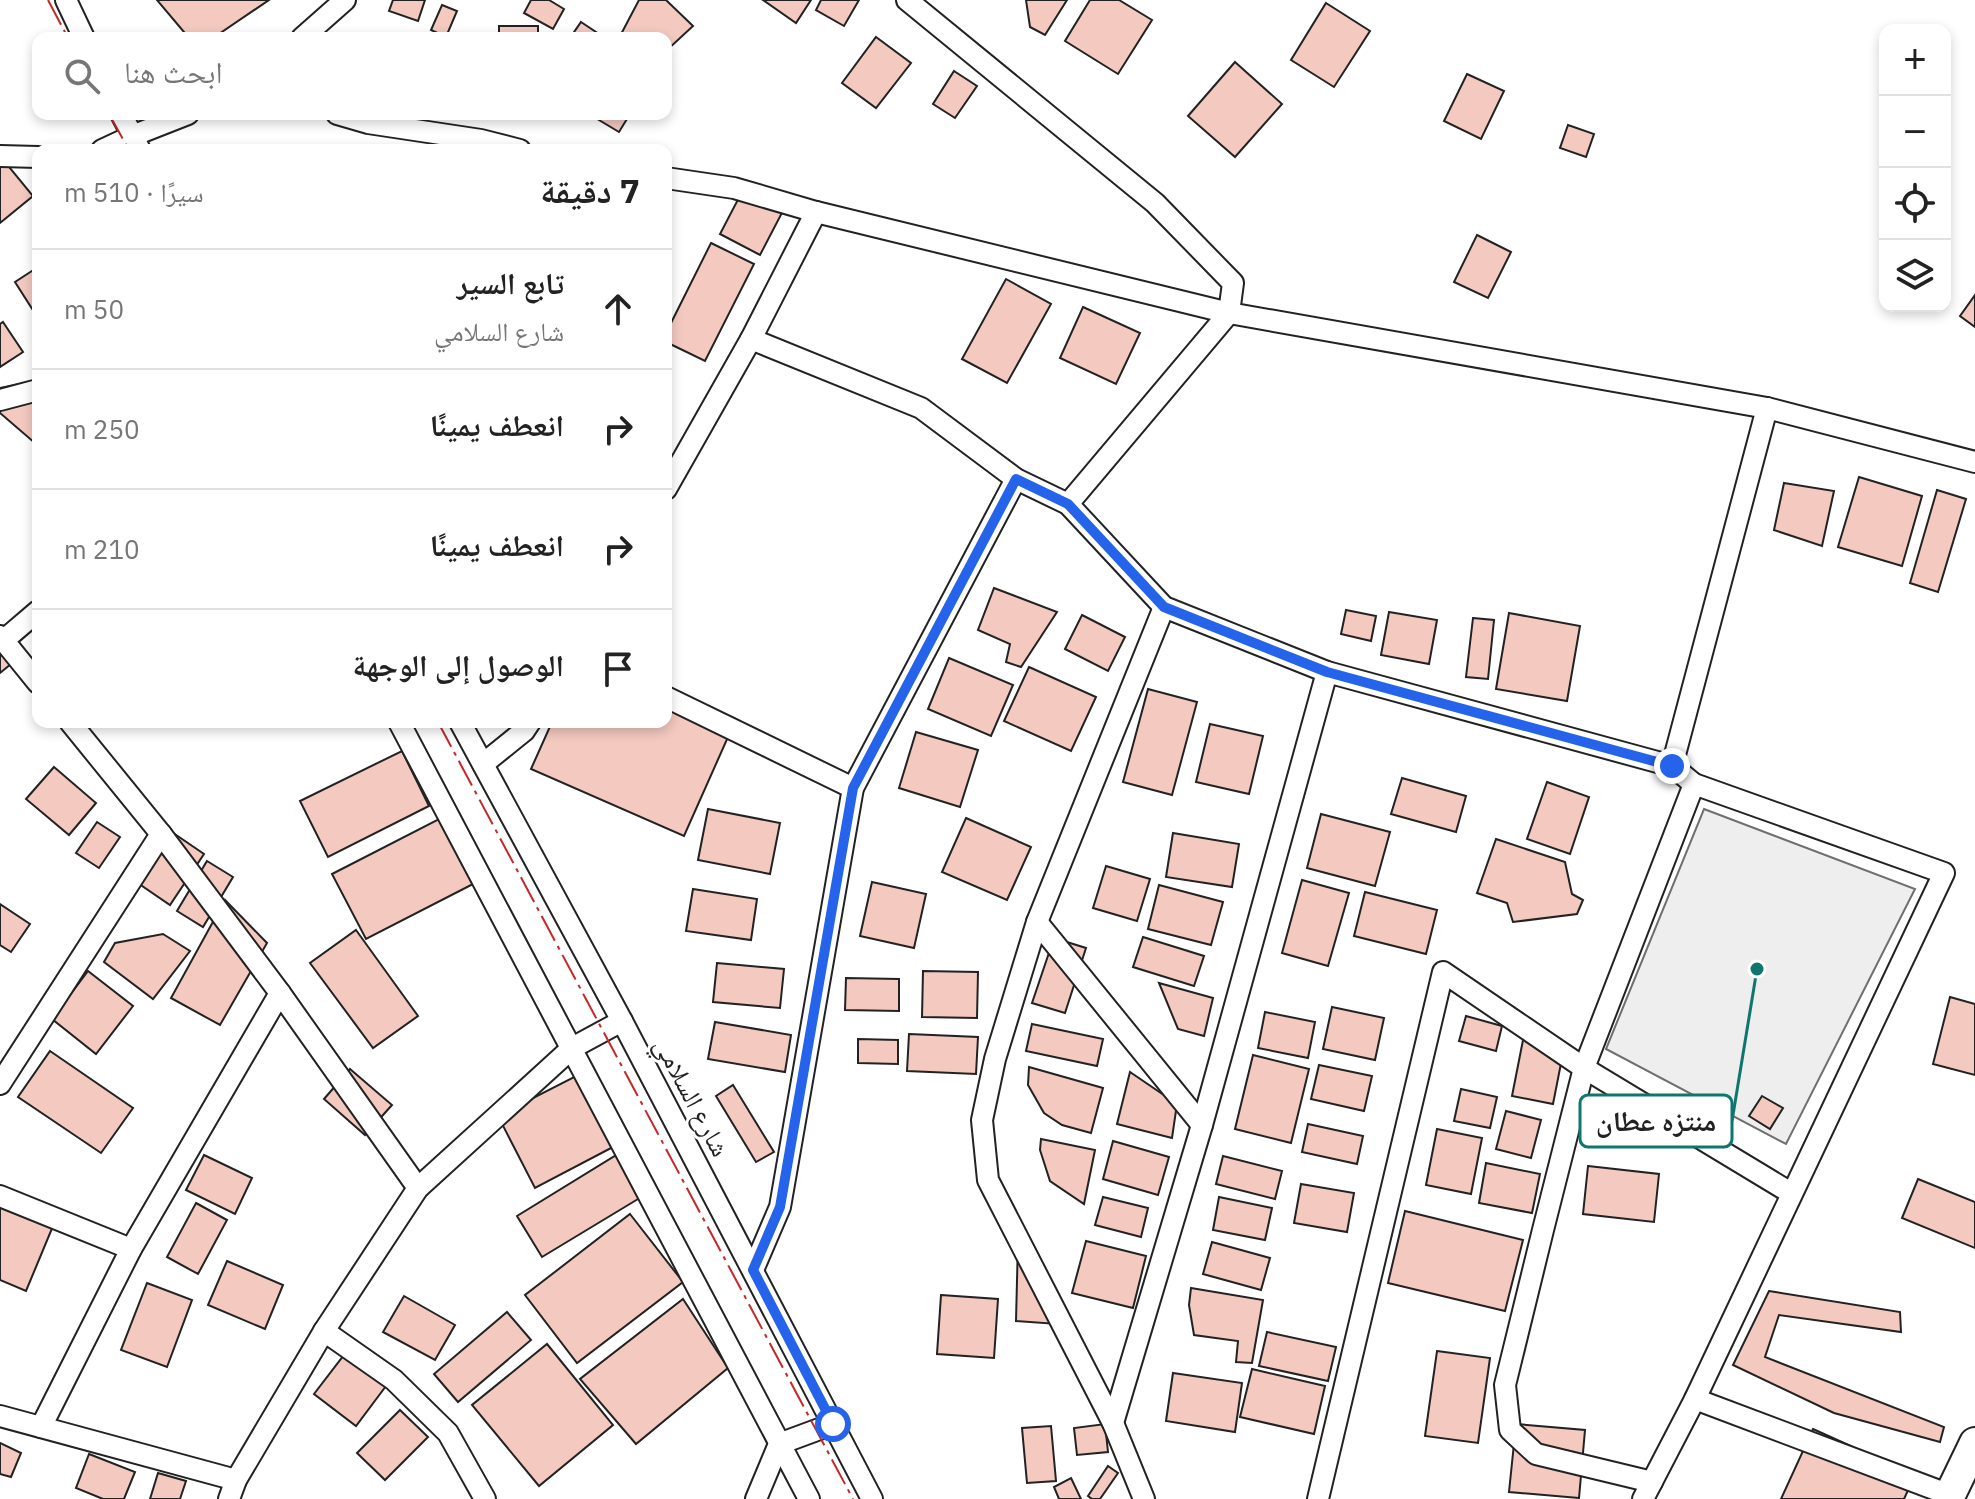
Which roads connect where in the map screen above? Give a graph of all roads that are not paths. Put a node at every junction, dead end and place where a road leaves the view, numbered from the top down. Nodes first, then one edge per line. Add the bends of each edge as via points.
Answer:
1 (66, 0) edge
2 (345, 0) edge
3 (907, 0) edge
4 (81, 32) edge
5 (309, 32) edge
6 (124, 120) edge
7 (177, 120) edge
8 (358, 120) edge
9 (136, 143) edge
10 (497, 144) edge
11 (0, 156) edge
12 (32, 157) edge
13 (672, 179) edge
14 (816, 212) junction
15 (1229, 313) junction
16 (751, 339) junction
17 (32, 392) edge
18 (0, 400) edge
19 (1767, 408) junction
20 (1975, 462) edge
21 (672, 478) edge
22 (1016, 479) junction
23 (1068, 504) junction
24 (1164, 607) junction
25 (32, 616) edge
26 (2, 638) edge
27 (1327, 672) junction
28 (32, 676) edge
29 (672, 700) edge
30 (75, 728) edge
31 (402, 728) edge
32 (463, 728) edge
33 (526, 728) edge
34 (483, 764) junction
35 (1672, 766) junction
36 (1694, 784) junction
37 (853, 788) junction
38 (161, 834) junction
39 (1037, 922) junction
40 (280, 993) junction
41 (622, 1021) junction
42 (572, 1048) junction
43 (1584, 1068) junction
44 (0, 1084) edge
45 (1202, 1125) junction
46 (418, 1188) junction
47 (1791, 1193) junction
48 (0, 1196) edge
49 (131, 1249) junction
50 (753, 1270) junction
51 (324, 1331) junction
52 (1695, 1399) junction
53 (0, 1416) edge
54 (1113, 1423) junction
55 (833, 1424) junction
56 (41, 1427) junction
57 (1975, 1443) edge
58 (779, 1444) junction
59 (233, 1490) edge
60 (1648, 1490) edge
61 (1949, 1497) edge
62 (485, 1499) edge
63 (756, 1499) edge
64 (809, 1499) edge
65 (872, 1499) edge
66 (1144, 1499) edge
67 (1318, 1499) edge

1 - 4 street
2 - 5 street
3 - 15 street via 1155,203 1233,283
6 - 9 street
7 - 9 street
8 - 10 street
11 - 12 street
13 - 14 street via 734,188
14 - 15 street
14 - 16 street
15 - 19 street
15 - 23 street
16 - 21 street
16 - 22 street via 921,408
17 - 18 street
19 - 20 street
19 - 35 street
22 - 23 street
22 - 37 street
23 - 24 street
24 - 27 street
24 - 39 street
25 - 26 street
26 - 28 street
27 - 35 street
27 - 45 street
29 - 37 street
30 - 38 street
31 - 42 street
32 - 34 street, شارع السلامي
33 - 34 street
34 - 41 street, شارع السلامي
35 - 36 street
36 - 43 street
36 - 47 street via 1944,873
37 - 50 street via 780,1207
38 - 40 street
38 - 44 street
39 - 45 street
39 - 54 street via 982,1120 988,1180
40 - 46 street
40 - 49 street
41 - 42 street
41 - 50 street, شارع السلامي
42 - 46 street
42 - 58 street
43 - 47 street
43 - 60 street via 1505,1385 1510,1430 1536,1454
43 - 67 street via 1443,972
45 - 54 street
46 - 51 street
47 - 52 street
48 - 49 street
49 - 56 street
50 - 55 street, شارع السلامي
51 - 59 street
51 - 62 street via 394,1380 448,1433
52 - 60 street
52 - 61 street
53 - 56 street
54 - 66 street
55 - 58 street
55 - 65 street, شارع السلامي
56 - 59 street
57 - 61 main road
58 - 63 street
58 - 64 street

